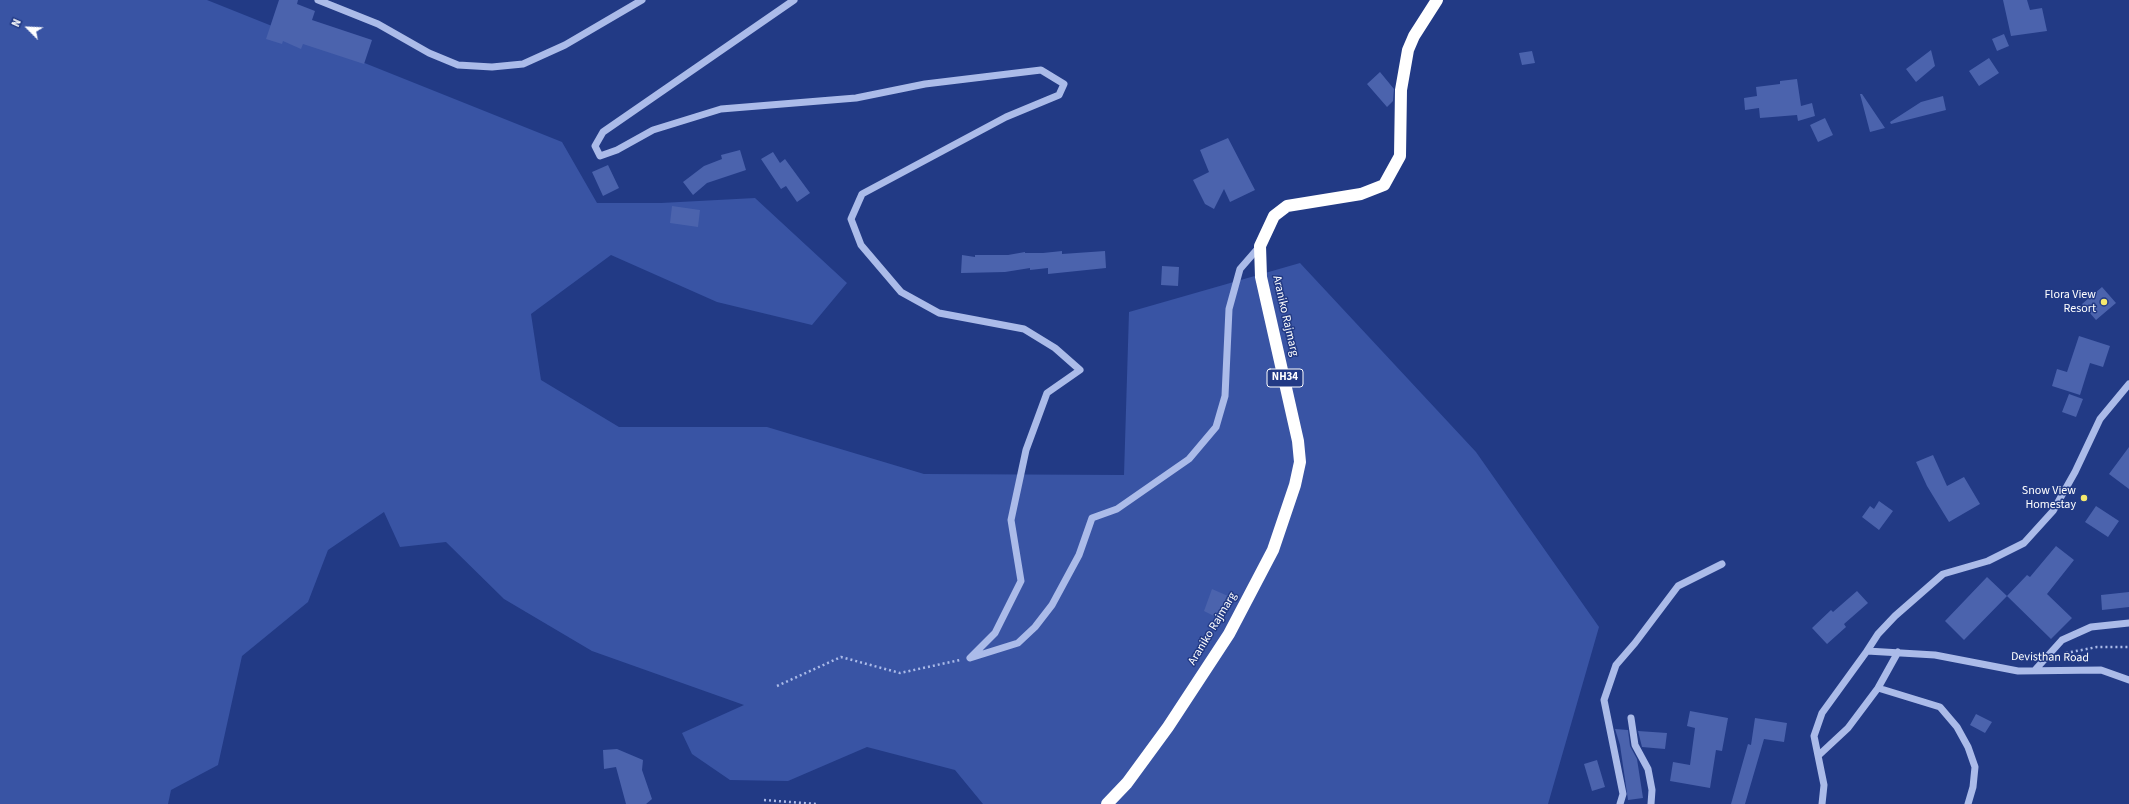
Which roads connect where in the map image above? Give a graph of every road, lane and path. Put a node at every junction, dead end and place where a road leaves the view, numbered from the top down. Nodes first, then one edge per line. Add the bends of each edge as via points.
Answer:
1 (318, 0) edge
2 (642, 0) edge
3 (794, 0) edge
4 (1437, 0) edge
5 (1260, 246) junction
6 (2129, 384) edge
7 (1722, 564) dead end
8 (2129, 623) edge
9 (2129, 647) edge
10 (1867, 651) junction
11 (1898, 652) junction
12 (2050, 656) junction
13 (970, 658) junction
14 (2035, 670) junction
15 (2129, 680) edge
16 (777, 686) dead end
17 (1878, 688) junction
18 (1631, 718) dead end
19 (1819, 755) junction
20 (764, 800) dead end
21 (817, 804) edge
22 (1108, 804) edge
23 (1620, 804) edge
24 (1651, 804) edge
25 (1822, 804) edge
26 (1968, 804) edge

1 - 2 street via 378,24 429,53 458,65 492,67 522,64 565,45
3 - 13 street via 603,132 595,146 600,156 617,150 653,130 721,109 856,98 925,84 1041,70 1064,84 1059,95 1006,117 862,194 851,219 860,245 901,292 939,313 1024,329 1055,348 1080,370 1047,393 1026,450 1011,520 1021,581 996,632
4 - 5 highway, Araniko Rajmarg / NH34 via 1408,50 1401,90 1400,156 1384,185 1361,194 1287,206 1274,216
5 - 13 street via 1240,269 1229,309 1225,396 1216,427 1189,458 1117,509 1092,518 1079,555 1052,605 1018,644
5 - 22 highway, Araniko Rajmarg / NH34 via 1261,277 1298,441 1300,462 1295,486 1273,550 1229,634 1168,727 1127,783
6 - 10 street via 2100,419 2053,511 2024,543 1988,561 1943,574 1895,616 1878,634
7 - 23 street via 1678,586 1616,665 1604,700 1623,794
8 - 12 street via 2091,627 2062,640
9 - 12 path via 2097,647
10 - 11 street, Devisthan Road
10 - 19 street via 1822,713 1814,736
11 - 14 street, Devisthan Road via 1935,655 2018,671
11 - 17 street
12 - 14 street
13 - 16 path via 900,673 841,657
14 - 15 street, Devisthan Road via 2101,670
17 - 19 street via 1848,728
17 - 26 street via 1940,707 1957,727 1975,767 1974,787
18 - 24 street via 1635,745 1648,769 1652,790
19 - 25 street via 1824,785
20 - 21 path

